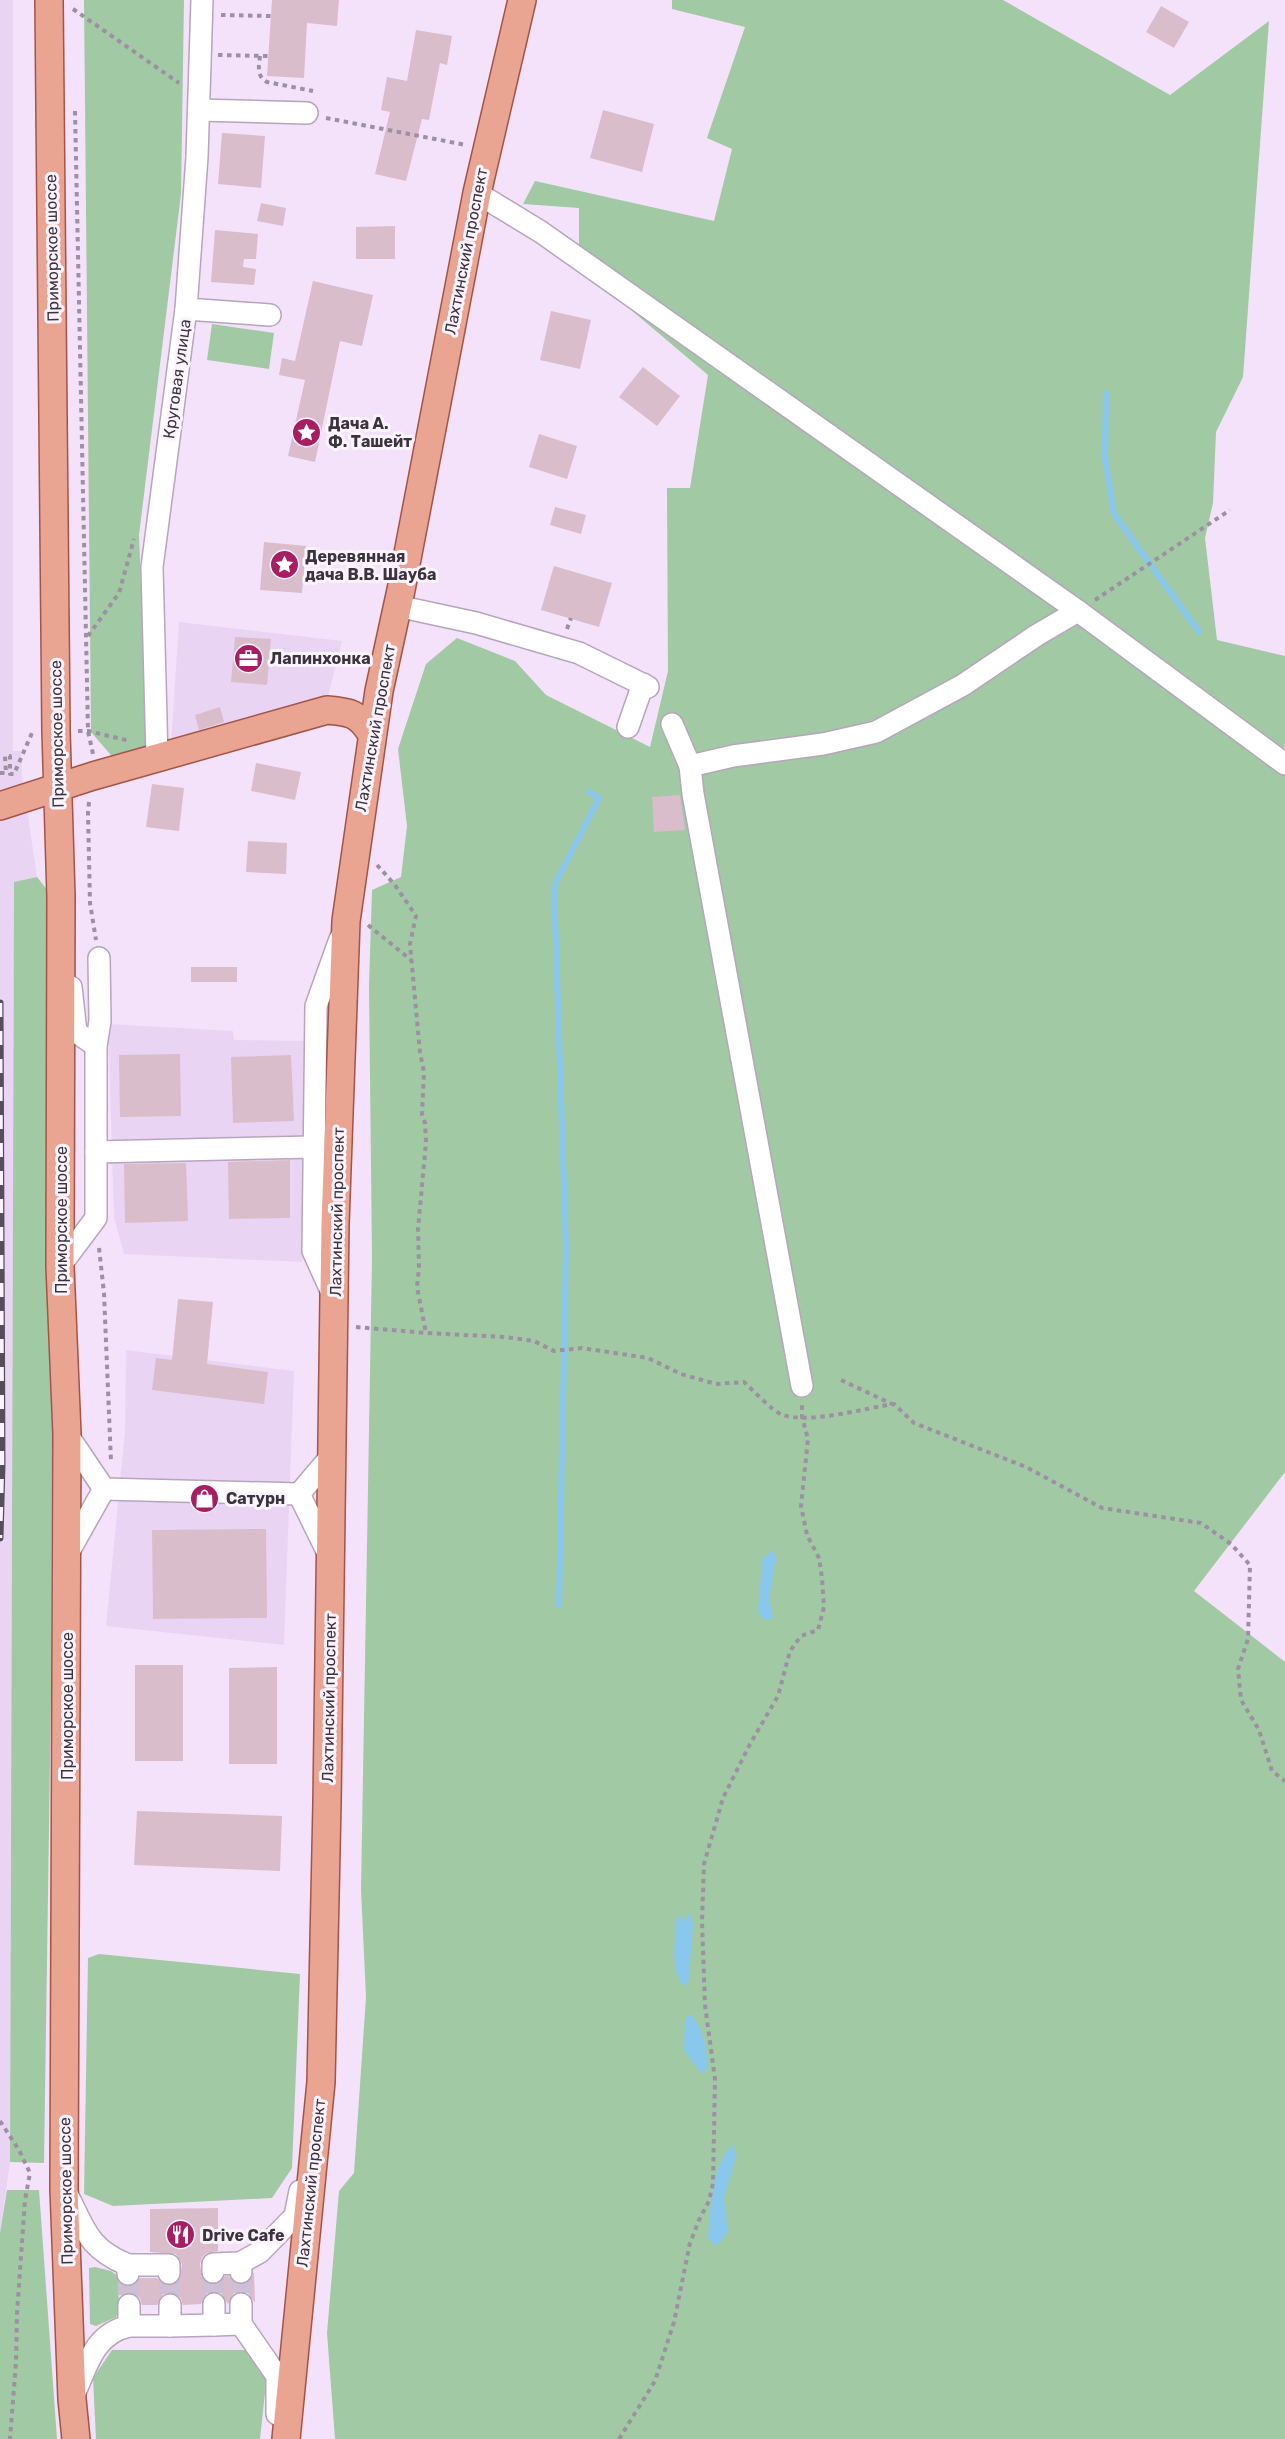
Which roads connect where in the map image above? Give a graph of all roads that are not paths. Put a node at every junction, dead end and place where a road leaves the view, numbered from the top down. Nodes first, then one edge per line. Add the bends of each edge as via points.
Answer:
1 (522, 0) edge
2 (61, 4) edge
3 (201, 7) edge
4 (199, 104) junction
5 (307, 113) road end
6 (477, 193) junction
7 (186, 309) junction
8 (270, 315) dead end
9 (397, 606) junction
10 (1078, 611) junction
11 (672, 724) dead end
12 (628, 727) dead end
13 (371, 733) junction
14 (157, 753) junction
15 (1285, 764) edge
16 (690, 766) junction
17 (57, 788) junction
18 (0, 806) edge
19 (61, 897) junction
20 (356, 922) junction
21 (99, 958) road end
22 (96, 1046) junction
23 (313, 1147) junction
24 (96, 1152) junction
25 (60, 1266) junction
26 (335, 1301) junction
27 (802, 1386) road end
28 (67, 1434) junction
29 (333, 1454) junction
30 (108, 1489) junction
31 (299, 1494) junction
32 (68, 1553) junction
33 (331, 1558) junction
34 (320, 2095) junction
35 (64, 2189) junction
36 (213, 2272) dead end
37 (169, 2273) dead end
38 (72, 2399) junction
39 (76, 2439) edge
40 (277, 2439) edge
41 (286, 2439) edge

1 - 6 main road, Лахтинский проспект
2 - 17 main road, Приморское шоссе
3 - 4 street, Круговая улица
4 - 5 street
4 - 7 street, Круговая улица
6 - 9 main road, Лахтинский проспект
6 - 10 street via 541,232
7 - 8 street
7 - 14 street, Круговая улица via 152,567
9 - 12 street via 476,623 579,653 645,686
9 - 13 main road, Лахтинский проспект
10 - 15 street
10 - 16 street via 963,685 876,732
11 - 16 street
13 - 14 main road via 362,719 327,710
13 - 20 main road, Лахтинский проспект
14 - 17 main road
16 - 27 street
17 - 18 main road
17 - 19 main road, Приморское шоссе
19 - 22 street via 76,1032
19 - 25 main road, Приморское шоссе
20 - 23 street via 316,1006
20 - 26 main road, Лахтинский проспект via 334,1224
21 - 22 street via 100,1021
22 - 24 street
23 - 24 street
23 - 26 street via 313,1251
24 - 25 street via 96,1218
25 - 28 main road, Приморское шоссе
26 - 29 main road, Лахтинский проспект
28 - 30 street
28 - 32 main road, Приморское шоссе
29 - 31 street
29 - 33 main road, Лахтинский проспект
30 - 31 street
30 - 32 street
31 - 33 street
32 - 35 main road, Приморское шоссе
33 - 34 main road, Лахтинский проспект
34 - 36 street via 295,2216 240,2268 213,2264
34 - 41 main road, Лахтинский проспект
35 - 37 street via 93,2245 128,2270 169,2265
35 - 38 main road, Приморское шоссе
38 - 39 main road, Приморское шоссе
38 - 40 street via 97,2345 129,2316 241,2314 278,2376

